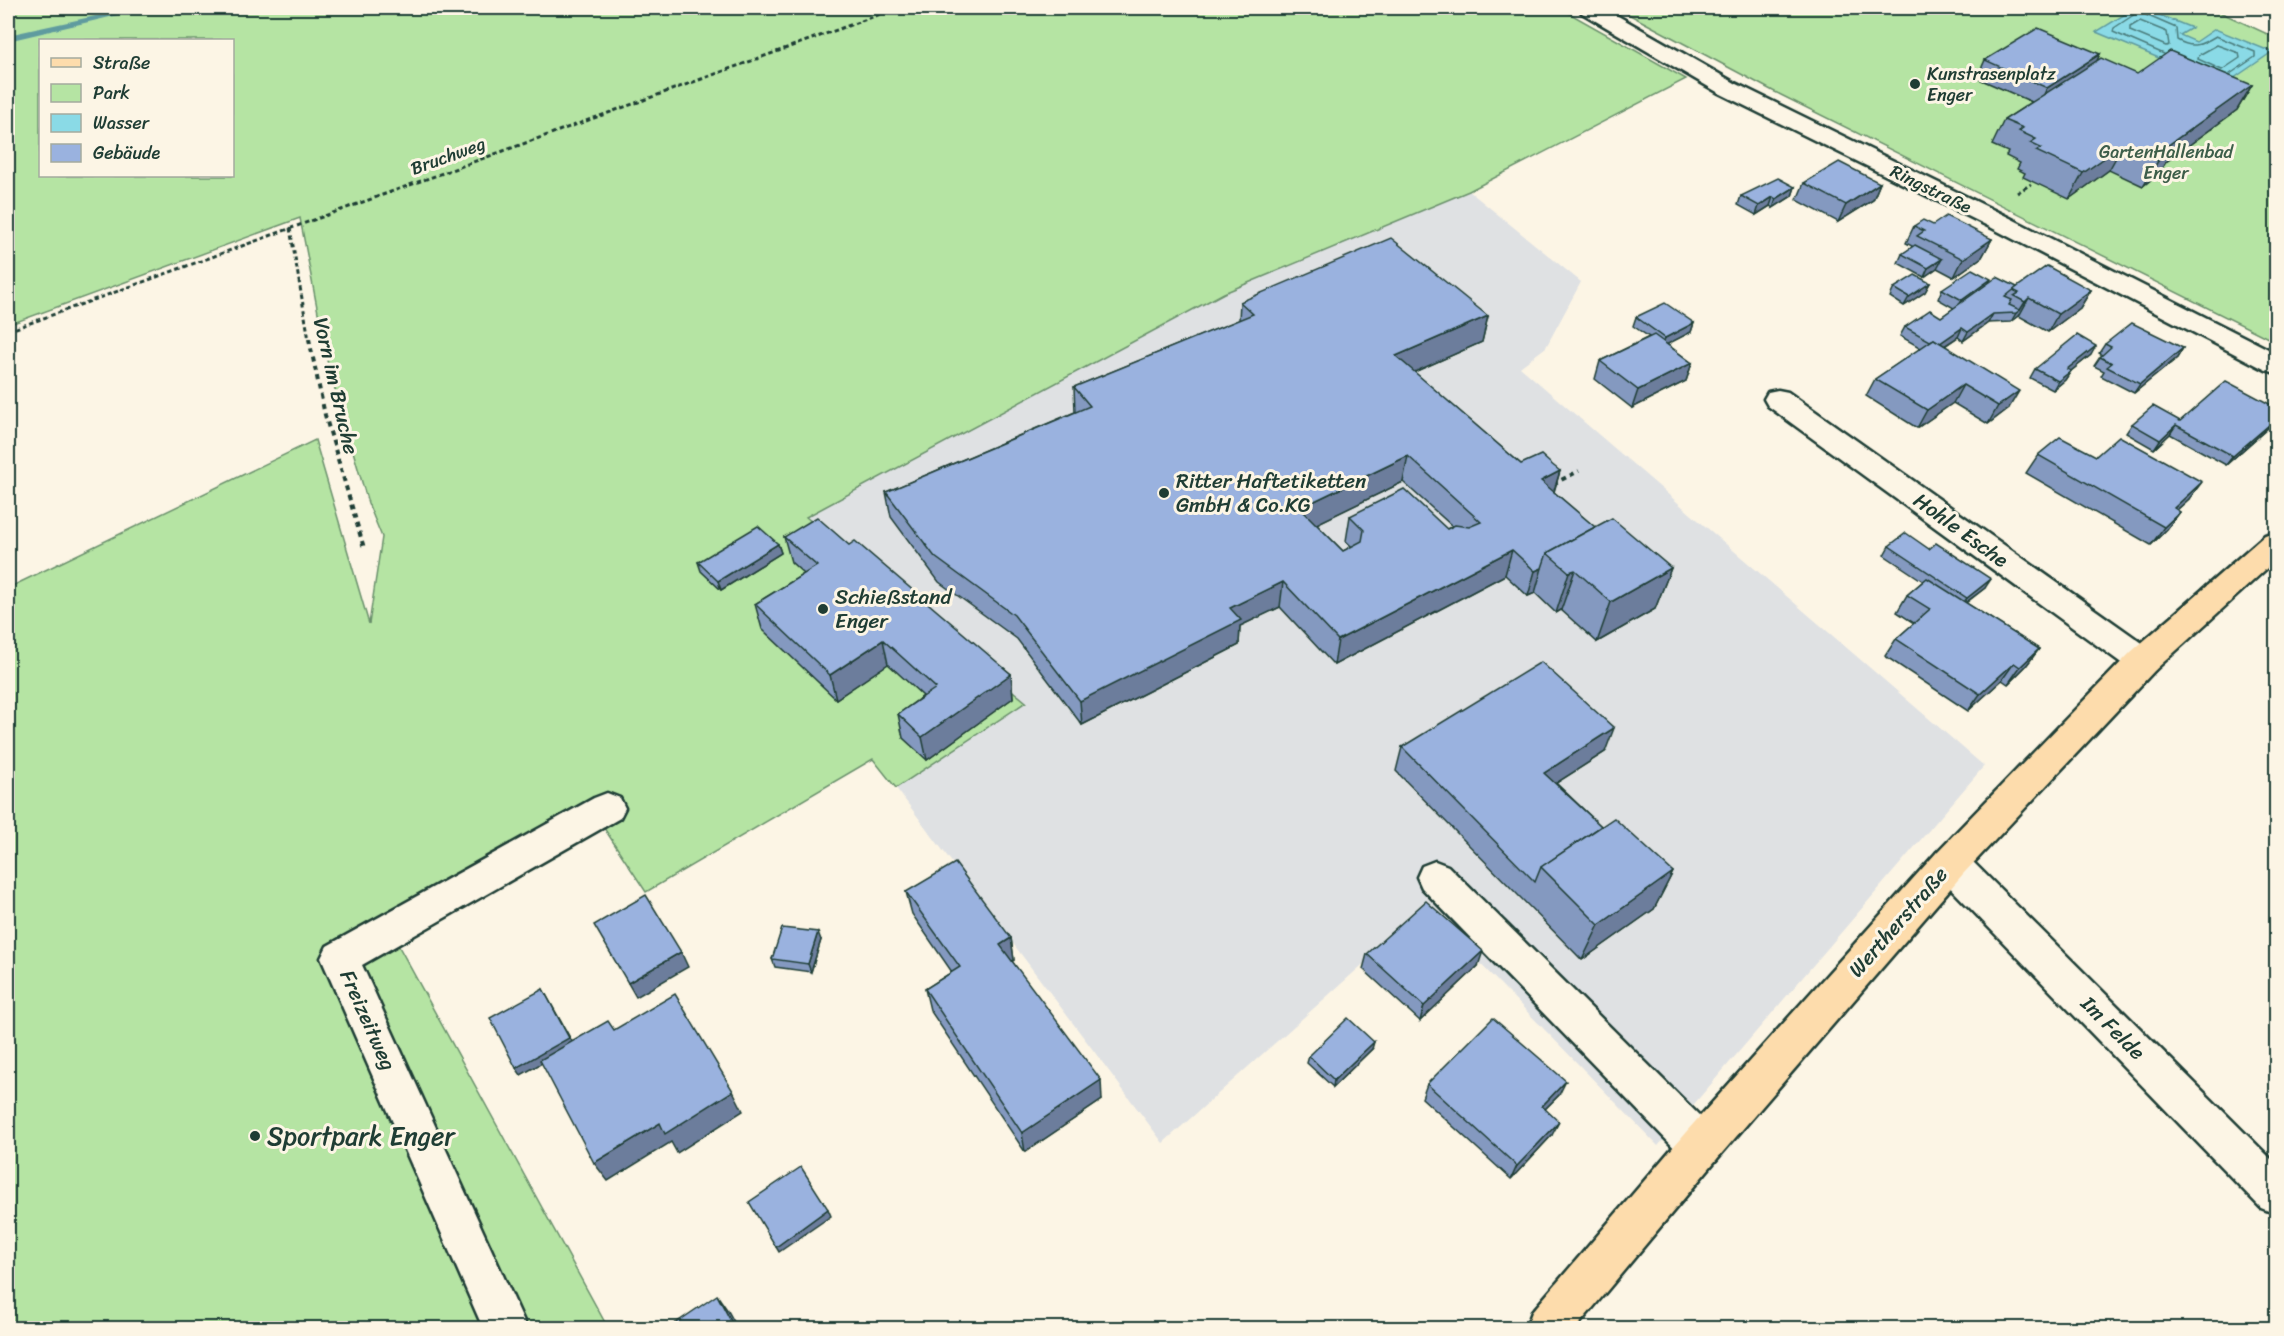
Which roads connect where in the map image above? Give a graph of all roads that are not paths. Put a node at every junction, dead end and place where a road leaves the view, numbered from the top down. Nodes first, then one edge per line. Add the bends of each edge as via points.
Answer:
1 (1590, 8) edge
2 (2277, 364) edge
3 (1778, 399) dead end
4 (2277, 543) edge
5 (2143, 661) junction
6 (607, 808) dead end
7 (1950, 862) junction
8 (1435, 877) dead end
9 (1701, 1146) junction
10 (2277, 1192) edge
11 (505, 1329) edge
12 (1548, 1329) edge

1 - 2 street, Ringstraße via 1749,99
3 - 5 street, Hohle Esche
4 - 5 main road, Wertherstraße
5 - 7 main road, Wertherstraße
6 - 11 street, Freizeitweg via 340,958
7 - 9 main road, Wertherstraße
7 - 10 street, Im Felde
8 - 9 street
9 - 12 main road, Wertherstraße

